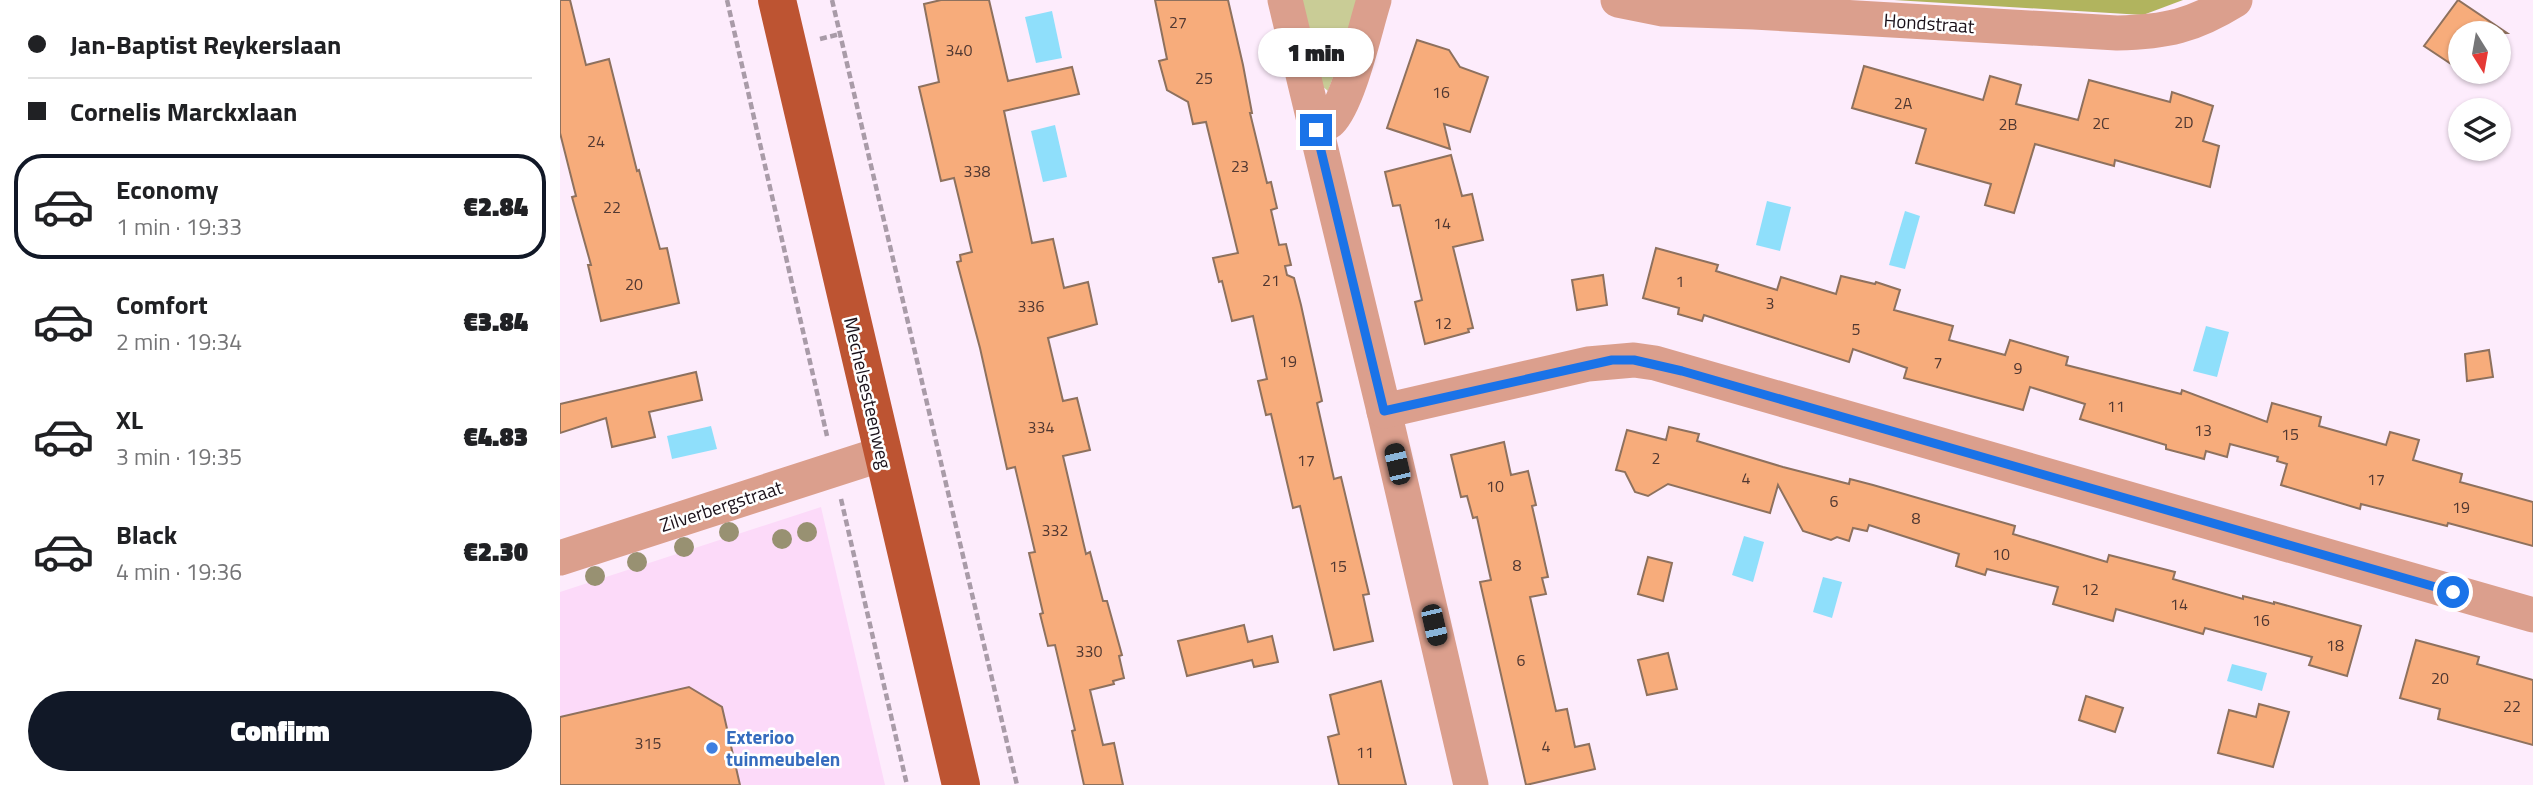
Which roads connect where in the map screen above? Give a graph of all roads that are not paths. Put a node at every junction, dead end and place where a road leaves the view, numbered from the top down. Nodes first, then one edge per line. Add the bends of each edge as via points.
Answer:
1 (777, 0) edge
2 (1285, 0) edge
3 (1374, 0) edge
4 (1618, 0) edge
5 (2235, 0) edge
6 (1316, 130) junction
7 (1384, 411) junction
8 (882, 454) junction
9 (560, 558) edge
10 (2533, 615) edge
11 (961, 785) edge
12 (1471, 785) edge

1 - 8 main road, Mechelsesteenweg
2 - 6 street
3 - 6 street via 1342,99 1331,120
4 - 5 street, Hondstraat via 1662,9 2146,33 2179,27
6 - 7 street
7 - 10 street via 1588,363 1634,360
7 - 12 street
8 - 9 street, Zilverbergstraat
8 - 11 main road, Mechelsesteenweg

